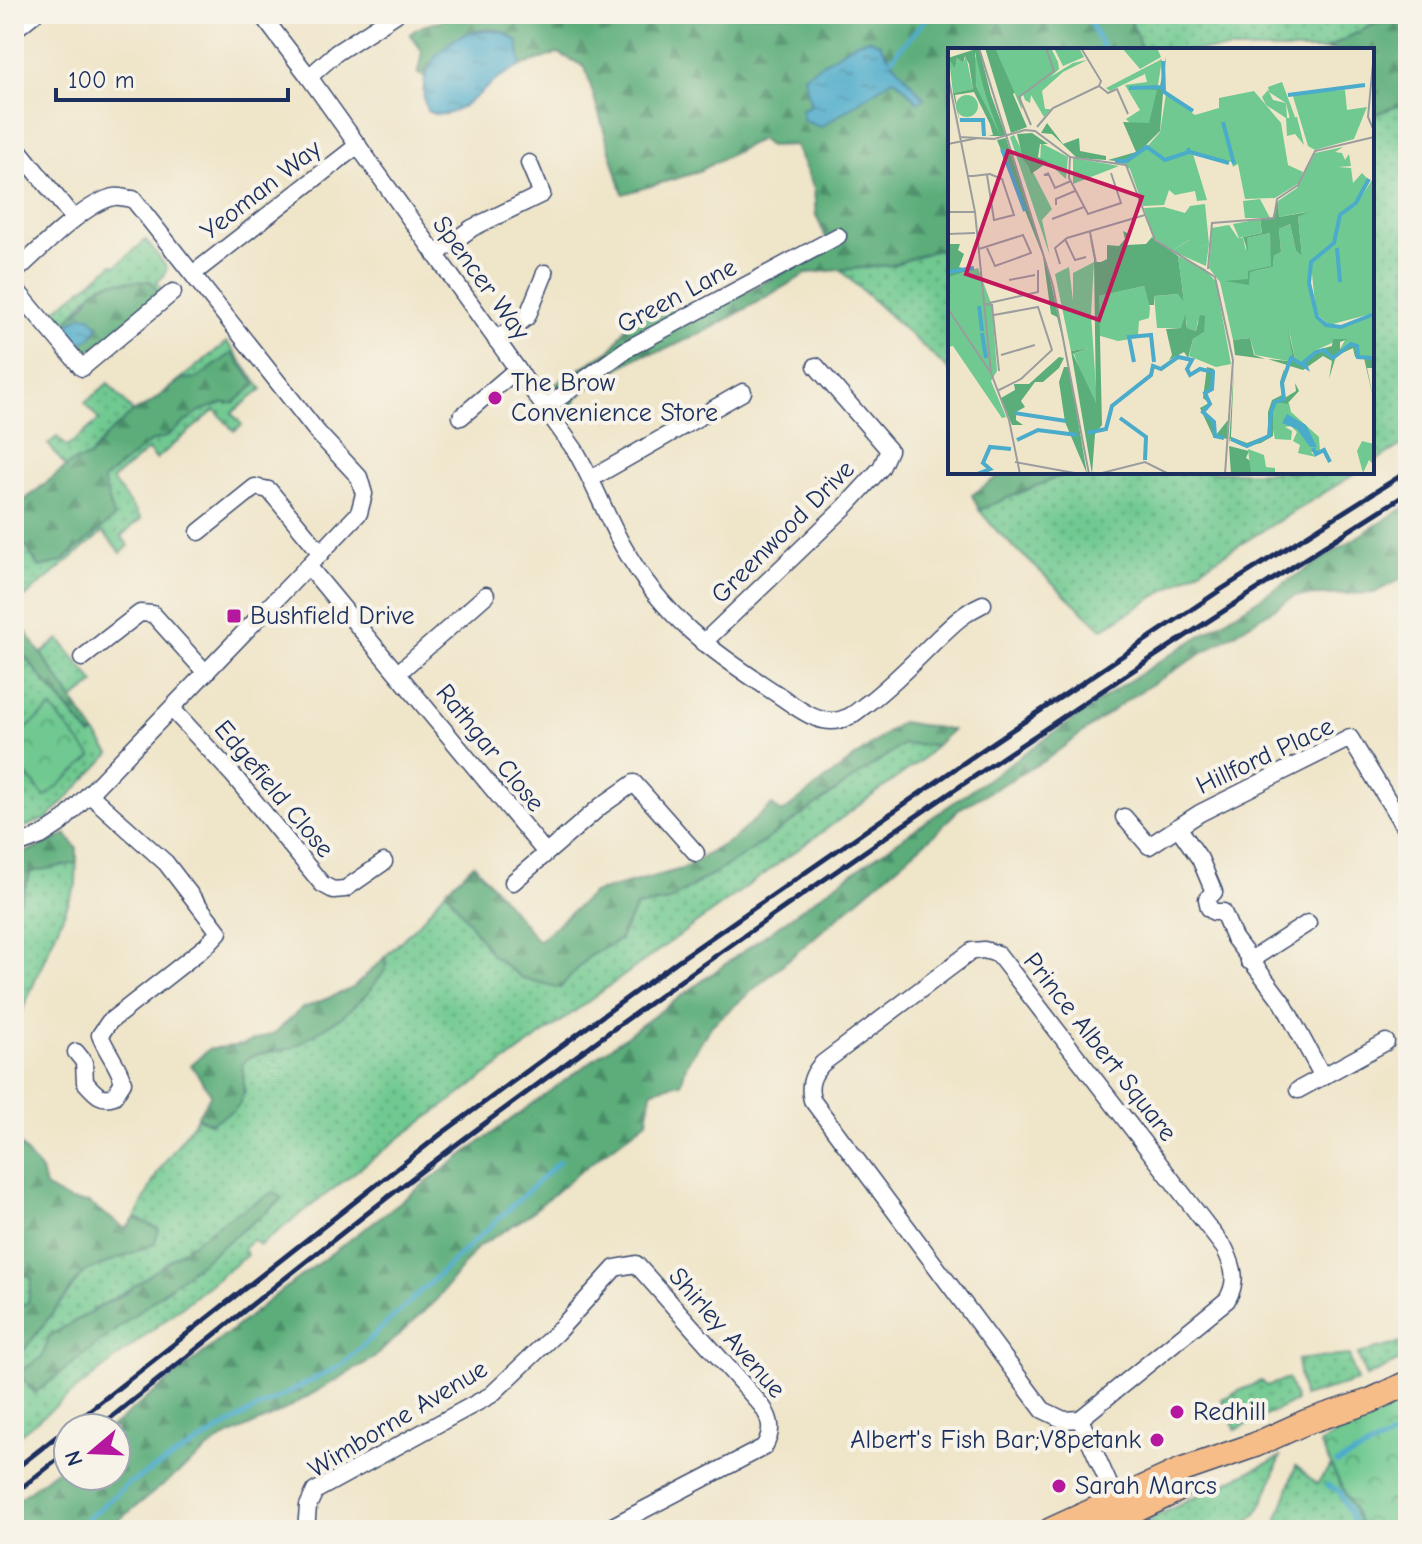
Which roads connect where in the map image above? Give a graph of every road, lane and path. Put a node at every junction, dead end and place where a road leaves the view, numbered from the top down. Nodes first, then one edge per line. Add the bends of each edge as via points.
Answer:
1 (34, 14) edge
2 (261, 14) edge
3 (396, 14) edge
4 (14, 30) edge
5 (309, 77) junction
6 (14, 144) edge
7 (358, 145) junction
8 (529, 163) dead end
9 (74, 219) junction
10 (838, 236) dead end
11 (435, 255) junction
12 (14, 273) edge
13 (194, 273) junction
14 (545, 273) dead end
15 (14, 287) edge
16 (173, 292) dead end
17 (496, 340) junction
18 (816, 366) dead end
19 (517, 369) junction
20 (743, 392) dead end
21 (545, 408) junction
22 (461, 417) dead end
23 (592, 478) junction
24 (199, 532) dead end
25 (321, 553) junction
26 (309, 567) junction
27 (486, 595) dead end
28 (983, 604) dead end
29 (703, 643) junction
30 (82, 658) dead end
31 (206, 673) junction
32 (398, 673) junction
33 (172, 709) junction
34 (89, 794) junction
35 (1124, 817) dead end
36 (1178, 827) junction
37 (1408, 833) edge
38 (14, 846) edge
39 (546, 853) junction
40 (696, 853) dead end
41 (384, 862) dead end
42 (513, 882) dead end
43 (1308, 923) dead end
44 (1249, 961) junction
45 (1386, 1042) dead end
46 (76, 1052) dead end
47 (1323, 1077) junction
48 (1298, 1090) dead end
49 (636, 1264) joint
50 (1408, 1383) edge
51 (1080, 1419) junction
52 (1255, 1445) junction
53 (1116, 1500) junction
54 (306, 1530) edge
55 (605, 1530) edge
56 (1051, 1530) edge
57 (1095, 1530) edge

1 - 4 street
2 - 5 street, Spencer Way
3 - 5 street
5 - 7 street, Spencer Way
6 - 9 street
7 - 11 street, Spencer Way
7 - 13 street, Yeoman Way
8 - 11 street via 542,194 472,228
9 - 12 street
9 - 13 street via 114,197 133,199
10 - 21 street, Green Lane via 627,349
11 - 17 street, Spencer Way
13 - 25 street via 318,433 359,477 364,494 359,513
14 - 17 street via 527,317
15 - 16 street via 82,368
17 - 19 street, Spencer Way
18 - 29 street, Greenwood Drive via 889,450 881,468 846,506
19 - 21 street, Spencer Way
19 - 22 street
20 - 23 street
21 - 23 street, Spencer Way
23 - 29 street, Spencer Way via 641,576
24 - 25 street via 255,487 269,490
25 - 26 street
26 - 31 street
26 - 32 street, Rathgar Close
27 - 32 street
28 - 29 street, Spencer Way via 957,619 878,695 833,722 815,718
30 - 31 street via 140,613 153,614
31 - 33 street
32 - 39 street, Rathgar Close
33 - 34 street
33 - 41 street, Edgefield Close via 322,884 345,889
34 - 38 street via 61,823
34 - 46 street via 166,863 219,932 100,1035 123,1082 114,1096 98,1096 85,1082 84,1062
35 - 36 street, Hillford Place via 1154,852
36 - 37 street, Hillford Place via 1350,738
36 - 44 street via 1214,892 1208,907 1223,912
39 - 40 street, Rathgar Close via 634,783
39 - 42 street, Rathgar Close
43 - 44 street
44 - 47 street via 1283,1003
45 - 47 street
47 - 48 street
49 - 54 street, Wimborne Avenue via 615,1268 491,1395 315,1491
49 - 55 street, Shirley Avenue via 762,1406 771,1420 770,1436 764,1447
50 - 52 main road
51 - 51 street, Prince Albert Square via 1227,1300 1235,1269 1225,1249 998,954 972,951 823,1063 809,1089 812,1100 1043,1410 1064,1420
51 - 53 street
52 - 53 main road
52 - 57 main road
53 - 56 main road

